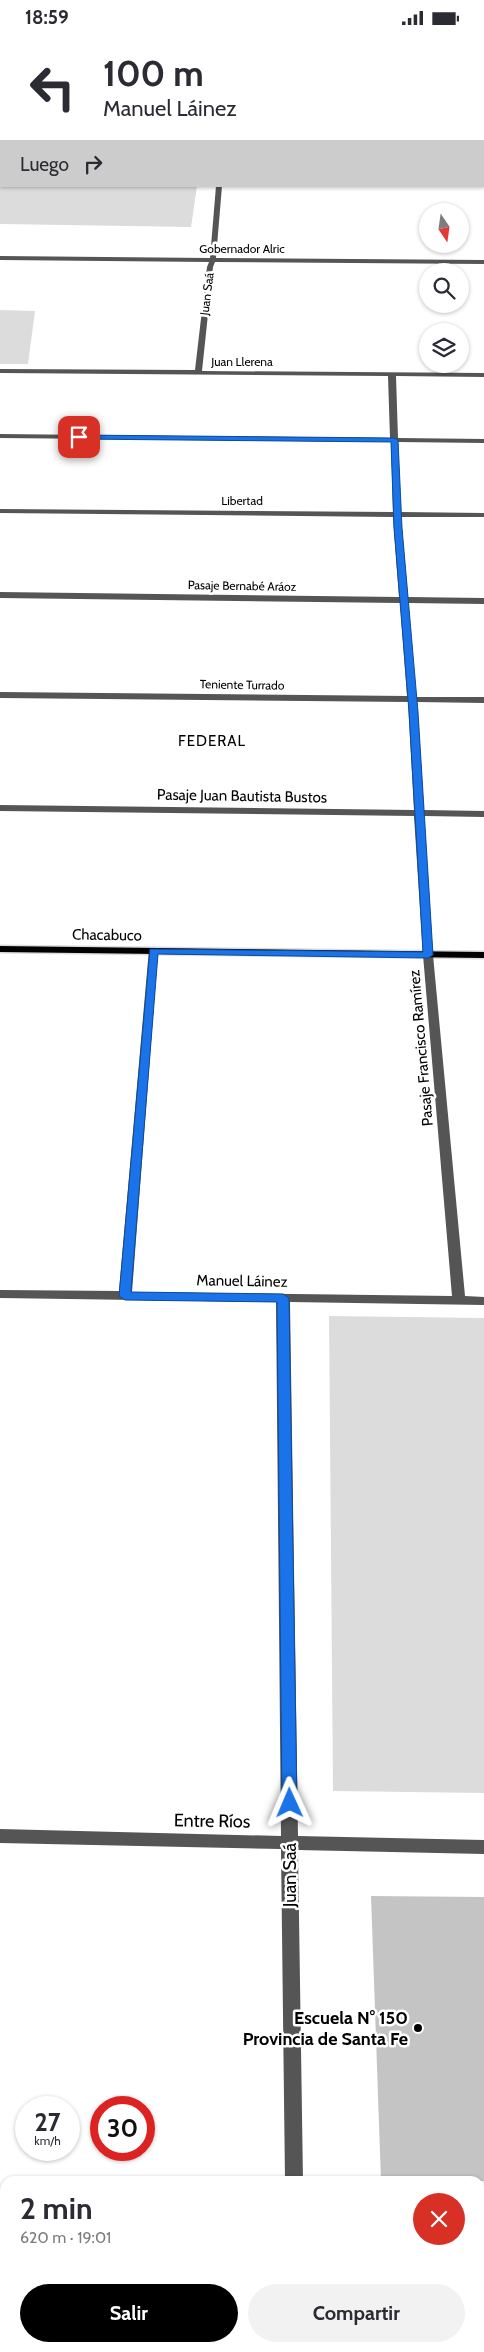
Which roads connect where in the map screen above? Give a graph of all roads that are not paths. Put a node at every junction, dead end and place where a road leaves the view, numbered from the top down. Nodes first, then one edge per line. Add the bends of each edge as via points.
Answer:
1 (219, 187) edge
2 (0, 258) edge
3 (213, 260) junction
4 (484, 262) edge
5 (0, 371) edge
6 (198, 373) junction
7 (392, 374) junction
8 (484, 375) edge
9 (0, 436) edge
10 (394, 440) junction
11 (484, 441) edge
12 (0, 511) edge
13 (397, 514) junction
14 (484, 515) edge
15 (0, 595) edge
16 (404, 600) junction
17 (484, 601) edge
18 (0, 695) edge
19 (412, 699) junction
20 (484, 700) edge
21 (0, 808) edge
22 (419, 813) junction
23 (484, 814) edge
24 (0, 949) edge
25 (153, 951) junction
26 (428, 955) junction
27 (484, 955) edge
28 (0, 1294) edge
29 (125, 1296) junction
30 (283, 1298) junction
31 (459, 1300) junction
32 (484, 1301) edge
33 (0, 1836) edge
34 (290, 1843) junction
35 (484, 1847) edge
36 (294, 2176) edge

1 - 3 street, Juan Saá
2 - 3 street, Gobernador Alric
3 - 4 street, Gobernador Alric
3 - 6 street, Juan Saá
5 - 6 street, Juan Llerena
6 - 7 street, Juan Llerena
7 - 8 street, Juan Llerena
7 - 10 street, Pasaje Francisco Ramírez
9 - 10 street
10 - 11 street
10 - 13 street, Pasaje Francisco Ramírez
12 - 13 street, Libertad
13 - 14 street, Libertad
13 - 16 street, Pasaje Francisco Ramírez
15 - 16 street, Pasaje Bernabé Aráoz
16 - 17 street, Pasaje Bernabé Aráoz
16 - 19 street, Pasaje Francisco Ramírez
18 - 19 street, Teniente Turrado
19 - 20 street, Teniente Turrado
19 - 22 street, Pasaje Francisco Ramírez
21 - 22 street, Pasaje Juan Bautista Bustos
22 - 23 street, Pasaje Juan Bautista Bustos
22 - 26 street, Pasaje Francisco Ramírez
24 - 25 main road, Chacabuco
25 - 26 main road, Chacabuco
25 - 29 street
26 - 27 main road, Chacabuco
26 - 31 street, Pasaje Francisco Ramírez
28 - 29 street, Manuel Láinez
29 - 30 street, Manuel Láinez
30 - 31 street, Manuel Láinez
30 - 34 street, Juan Saá
31 - 32 street, Manuel Láinez
33 - 34 street, Entre Ríos
34 - 35 street, Entre Ríos
34 - 36 street, Juan Saá

